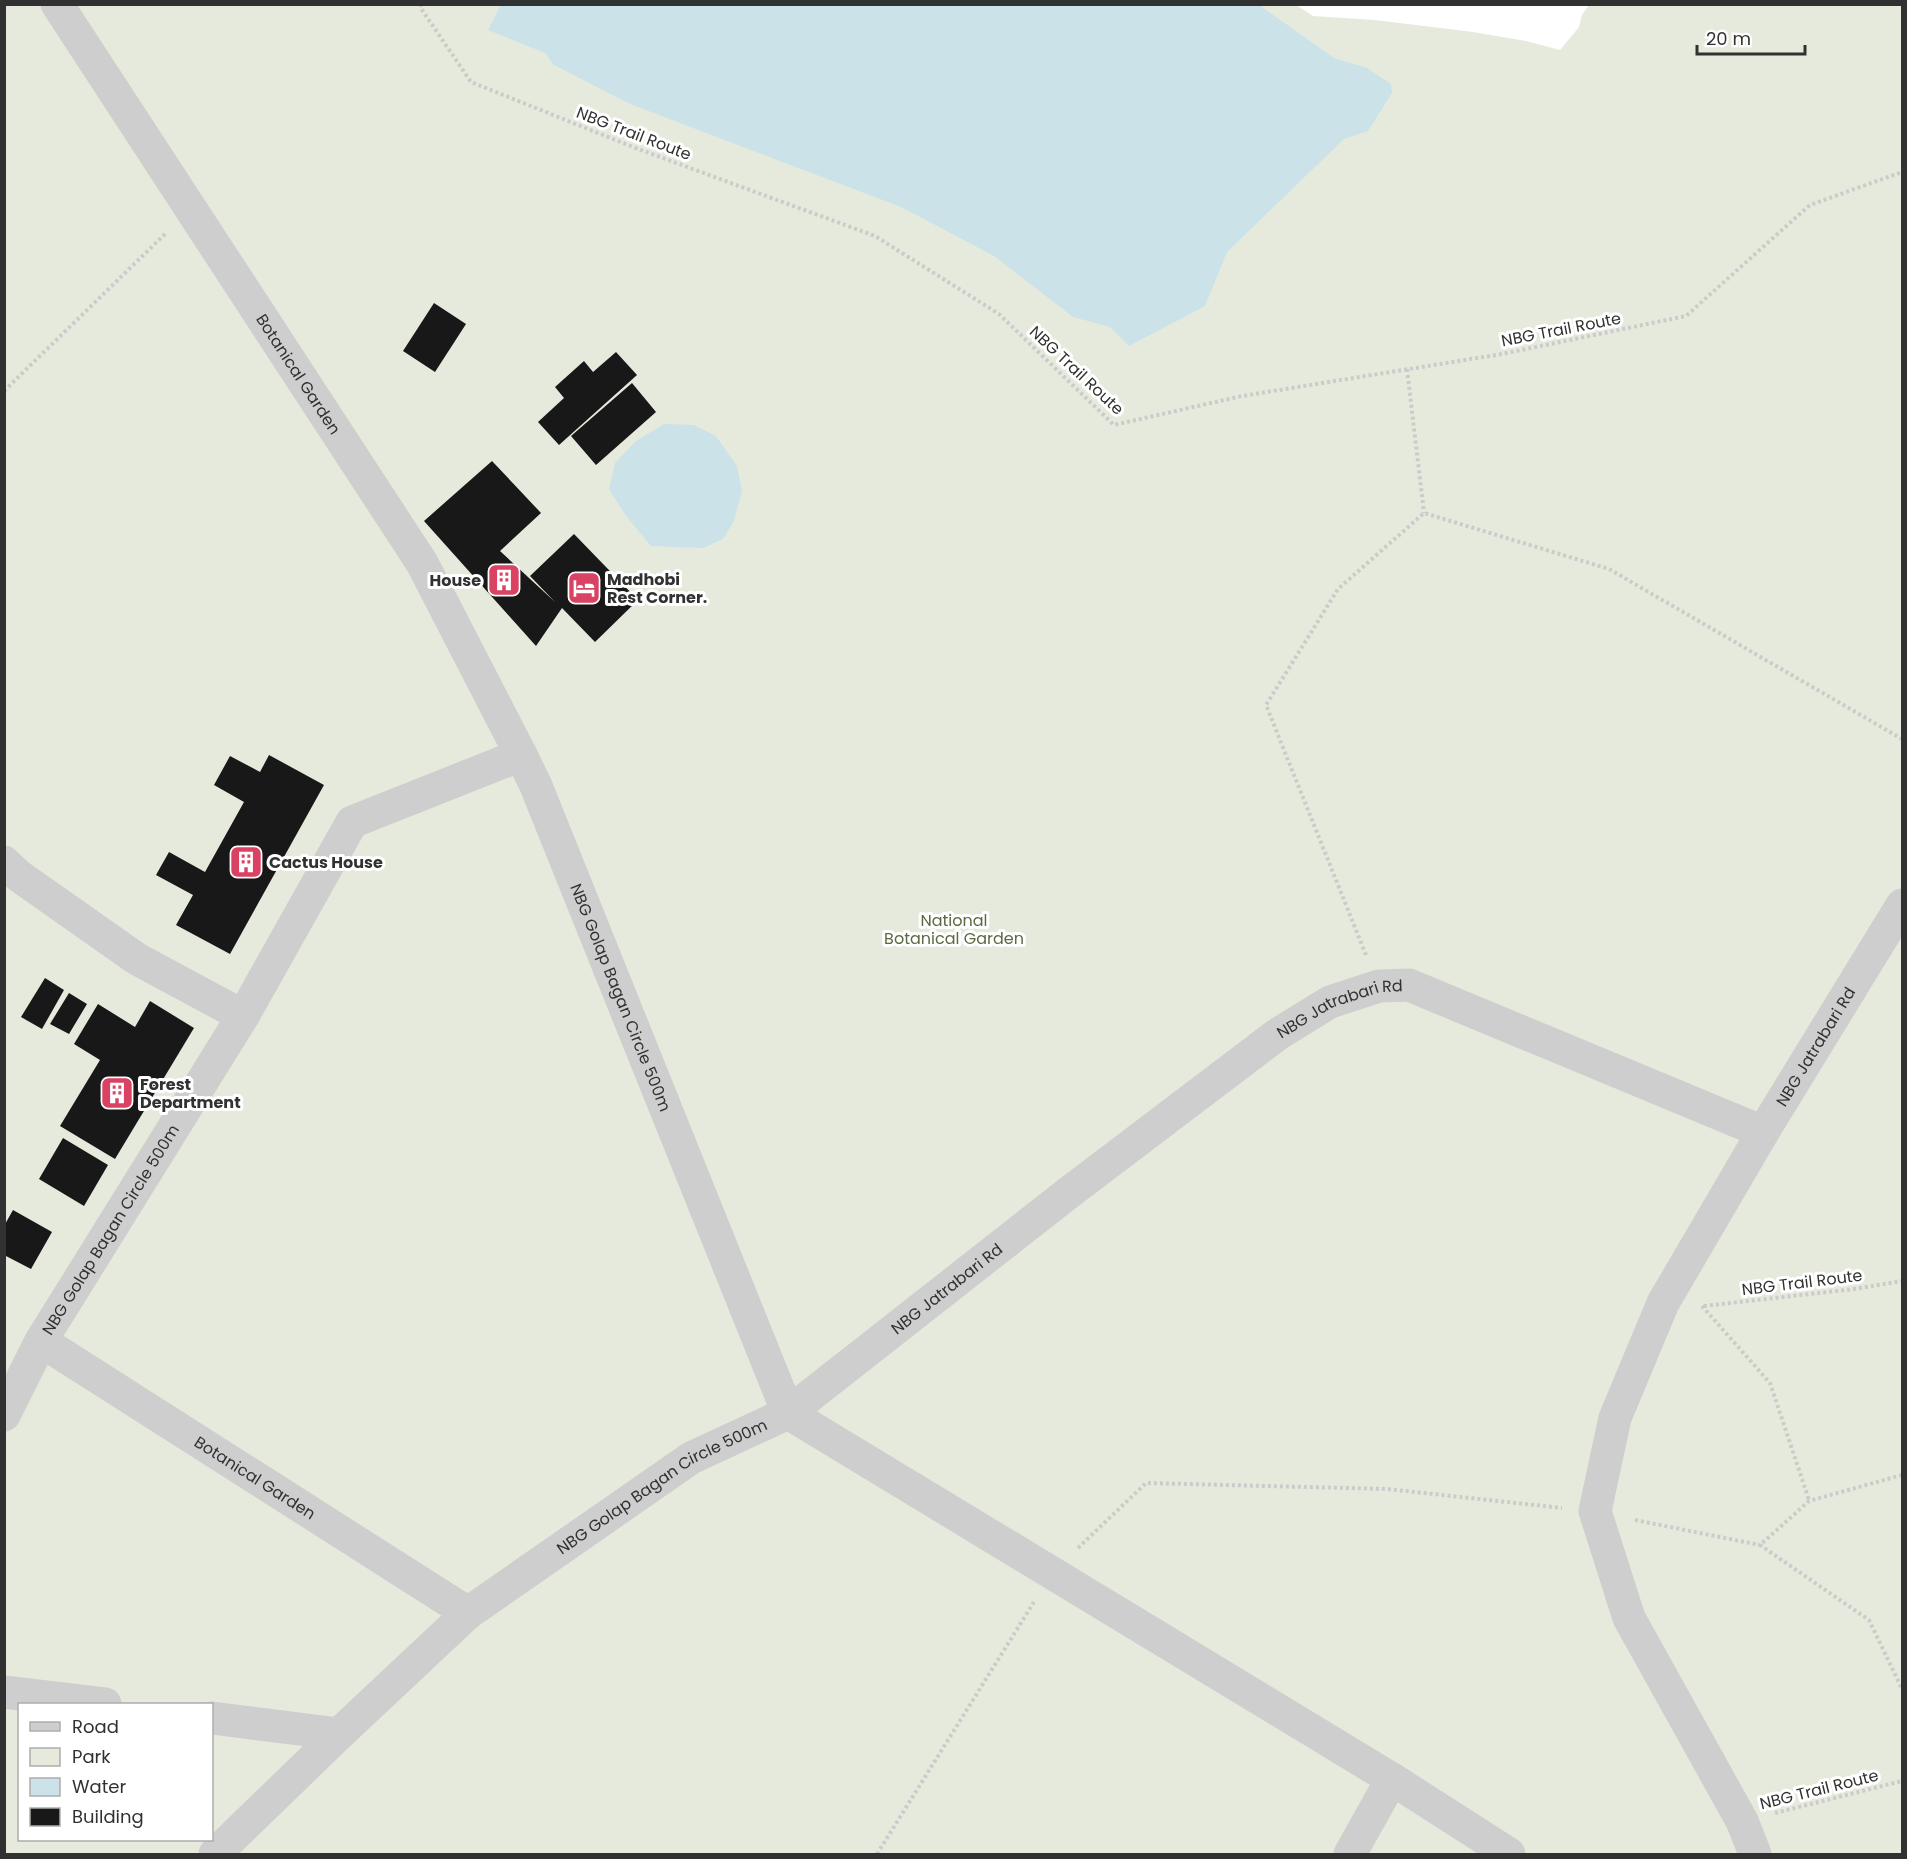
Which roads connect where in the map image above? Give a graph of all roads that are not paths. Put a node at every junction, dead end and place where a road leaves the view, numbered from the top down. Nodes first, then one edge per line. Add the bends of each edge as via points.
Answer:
1 (57, 4) edge
2 (520, 755) junction
3 (4, 862) edge
4 (1902, 905) edge
5 (243, 1016) junction
6 (1763, 1132) junction
7 (41, 1341) junction
8 (788, 1413) junction
9 (4, 1415) edge
10 (468, 1614) junction
11 (4, 1692) edge
12 (97, 1703) edge
13 (213, 1718) edge
14 (339, 1734) junction
15 (1392, 1779) junction
16 (215, 1854) edge
17 (1350, 1854) edge
18 (1509, 1854) edge
19 (1755, 1854) edge

1 - 2 street, Botanical Garden via 422,562
2 - 5 street, NBG Golap Bagan Circle 500m via 352,822
2 - 8 street, NBG Golap Bagan Circle 500m via 536,786
3 - 5 street via 137,959
4 - 6 street, NBG Jatrabari Rd
5 - 7 street, NBG Golap Bagan Circle 500m
6 - 8 street, NBG Jatrabari Rd via 1409,985 1379,986 1330,1002 1278,1034
6 - 19 street via 1662,1303 1615,1418 1595,1511 1629,1618 1742,1821
7 - 9 street, NBG Golap Bagan Circle 500m
7 - 10 street, Botanical Garden
8 - 10 street, NBG Golap Bagan Circle 500m via 691,1458
8 - 15 street
10 - 14 street, NBG Golap Bagan Circle 500m
11 - 12 street
13 - 14 street
14 - 16 street
15 - 17 street
15 - 18 street

